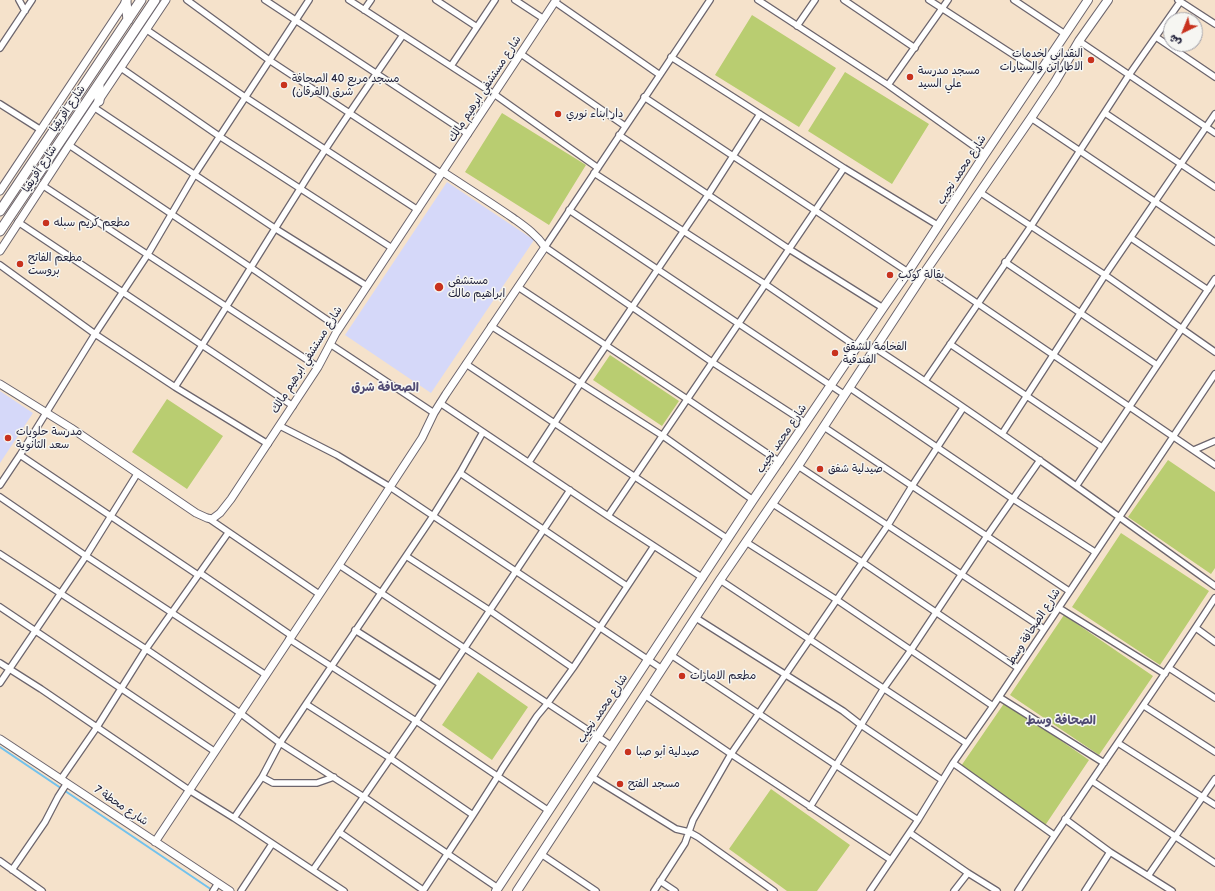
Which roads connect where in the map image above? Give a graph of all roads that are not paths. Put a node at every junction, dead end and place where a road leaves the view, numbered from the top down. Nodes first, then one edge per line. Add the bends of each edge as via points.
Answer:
1 (20, 0) edge
2 (32, 0) edge
3 (141, 0) edge
4 (155, 0) edge
5 (166, 0) edge
6 (187, 0) edge
7 (265, 0) edge
8 (309, 0) edge
9 (349, 0) edge
10 (371, 0) edge
11 (436, 0) edge
12 (495, 0) edge
13 (515, 0) edge
14 (710, 0) edge
15 (758, 0) edge
16 (815, 0) edge
17 (844, 0) edge
18 (929, 0) edge
19 (948, 0) edge
20 (1014, 0) edge
21 (1088, 0) edge
22 (1108, 0) edge
23 (127, 1) edge
24 (556, 1) edge
25 (1179, 1) edge
26 (942, 9) junction
27 (25, 10) junction
28 (364, 10) junction
29 (544, 19) junction
30 (128, 20) junction
31 (296, 20) junction
32 (1215, 24) edge
33 (797, 26) junction
34 (477, 27) junction
35 (147, 30) junction
36 (1066, 34) junction
37 (403, 35) junction
38 (1156, 38) junction
39 (1079, 41) junction
40 (0, 48) edge
41 (915, 48) junction
42 (521, 54) junction
43 (671, 57) junction
44 (270, 60) junction
45 (451, 66) junction
46 (121, 68) junction
47 (1040, 72) junction
48 (377, 74) junction
49 (660, 75) junction
50 (1130, 75) junction
51 (1215, 77) edge
52 (99, 84) junction
53 (888, 85) junction
54 (494, 94) junction
55 (245, 97) junction
56 (644, 98) junction
57 (0, 104) edge
58 (97, 104) junction
59 (350, 113) junction
60 (1105, 113) junction
61 (760, 114) junction
62 (1215, 114) edge
63 (1031, 118) junction
64 (625, 126) junction
65 (1206, 127) junction
66 (41, 130) junction
67 (1215, 133) edge
68 (468, 134) junction
69 (619, 135) junction
70 (219, 136) junction
71 (68, 145) junction
72 (325, 151) junction
73 (1079, 151) junction
74 (985, 154) junction
75 (732, 156) junction
76 (1181, 164) junction
77 (844, 168) junction
78 (596, 170) junction
79 (442, 173) junction
80 (195, 174) junction
81 (42, 185) junction
82 (1, 187) edge
83 (1215, 187) edge
84 (300, 188) junction
85 (981, 192) junction
86 (708, 195) junction
87 (1155, 202) junction
88 (418, 210) junction
89 (569, 210) junction
90 (0, 211) edge
91 (814, 211) junction
92 (172, 215) junction
93 (18, 222) junction
94 (939, 226) junction
95 (1031, 226) junction
96 (276, 229) junction
97 (0, 231) edge
98 (683, 231) junction
99 (1131, 238) junction
100 (1215, 242) edge
101 (544, 247) junction
102 (392, 248) junction
103 (789, 249) junction
104 (0, 251) edge
105 (148, 254) junction
106 (1006, 262) junction
107 (0, 265) edge
108 (250, 267) junction
109 (658, 269) junction
110 (927, 269) junction
111 (908, 272) junction
112 (1105, 275) junction
113 (1215, 279) edge
114 (765, 284) junction
115 (367, 286) junction
116 (518, 287) junction
117 (1208, 290) junction
118 (123, 293) junction
119 (977, 304) junction
120 (228, 307) junction
121 (632, 307) junction
122 (883, 308) junction
123 (1080, 313) junction
124 (739, 323) junction
125 (491, 326) junction
126 (339, 328) junction
127 (1182, 329) junction
128 (95, 334) junction
129 (330, 344) junction
130 (950, 344) junction
131 (203, 345) junction
132 (606, 345) junction
133 (857, 347) junction
134 (875, 348) junction
135 (1215, 352) edge
136 (1053, 355) junction
137 (712, 362) junction
138 (466, 364) junction
139 (1158, 365) junction
140 (318, 367) junction
141 (1215, 374) edge
142 (925, 381) junction
143 (0, 384) edge
144 (580, 384) junction
145 (831, 386) junction
146 (175, 387) junction
147 (850, 388) junction
148 (845, 395) junction
149 (1027, 396) junction
150 (687, 399) junction
151 (440, 403) junction
152 (293, 406) junction
153 (1129, 407) junction
154 (963, 408) junction
155 (45, 413) junction
156 (434, 413) junction
157 (554, 423) junction
158 (806, 423) junction
159 (280, 426) junction
160 (824, 427) junction
161 (483, 432) junction
162 (1002, 434) junction
163 (663, 436) junction
164 (1174, 437) junction
165 (1215, 441) edge
166 (268, 444) junction
167 (937, 447) junction
168 (1102, 447) junction
169 (1194, 450) junction
170 (20, 455) junction
171 (1040, 460) junction
172 (529, 462) junction
173 (780, 462) junction
174 (1215, 465) edge
175 (798, 466) junction
176 (460, 473) junction
177 (137, 474) junction
178 (635, 476) junction
179 (0, 485) edge
180 (1077, 485) junction
181 (912, 486) junction
182 (390, 487) junction
183 (570, 490) junction
184 (0, 497) edge
185 (1013, 498) junction
186 (754, 500) junction
187 (772, 504) junction
188 (111, 516) junction
189 (432, 516) junction
190 (608, 516) junction
191 (1120, 517) junction
192 (207, 518) junction
193 (888, 525) junction
194 (544, 530) junction
195 (228, 533) junction
196 (987, 536) junction
197 (728, 539) junction
198 (746, 542) junction
199 (654, 546) junction
200 (1095, 552) junction
201 (0, 554) edge
202 (86, 556) junction
203 (406, 556) junction
204 (862, 562) junction
205 (339, 565) junction
206 (516, 570) junction
207 (199, 574) junction
208 (962, 574) junction
209 (703, 578) junction
210 (720, 580) junction
211 (627, 586) junction
212 (1215, 586) edge
213 (1069, 591) junction
214 (381, 593) junction
215 (60, 594) junction
216 (319, 594) junction
217 (1215, 598) edge
218 (837, 600) junction
219 (0, 607) edge
220 (1059, 608) junction
221 (489, 610) junction
222 (172, 612) junction
223 (936, 612) junction
224 (696, 618) junction
225 (600, 626) junction
226 (1196, 628) junction
227 (1044, 629) junction
228 (35, 630) junction
229 (355, 630) junction
230 (291, 637) junction
231 (810, 638) junction
232 (1215, 642) edge
233 (464, 648) junction
234 (146, 650) junction
235 (911, 650) junction
236 (671, 655) junction
237 (649, 660) junction
238 (0, 663) edge
239 (331, 666) junction
240 (572, 668) junction
241 (1018, 668) junction
242 (1169, 668) junction
243 (10, 669) junction
244 (662, 669) junction
245 (1165, 674) junction
246 (266, 675) junction
247 (784, 675) junction
248 (0, 683) edge
249 (440, 684) junction
250 (884, 688) junction
251 (121, 689) junction
252 (646, 696) junction
253 (999, 697) junction
254 (1215, 698) edge
255 (306, 704) junction
256 (547, 704) junction
257 (993, 706) junction
258 (1144, 706) junction
259 (240, 713) junction
260 (758, 713) junction
261 (416, 721) junction
262 (861, 725) junction
263 (97, 727) junction
264 (598, 736) junction
265 (0, 739) edge
266 (280, 743) junction
267 (1118, 743) junction
268 (966, 744) junction
269 (612, 746) junction
270 (214, 751) junction
271 (1215, 752) edge
272 (731, 754) junction
273 (390, 758) junction
274 (953, 763) junction
275 (1104, 764) junction
276 (836, 766) junction
277 (498, 776) junction
278 (262, 777) junction
279 (334, 777) junction
280 (592, 777) junction
281 (1215, 779) edge
282 (942, 780) junction
283 (64, 781) junction
284 (1092, 781) junction
285 (189, 790) junction
286 (364, 797) junction
287 (1203, 798) junction
288 (1215, 805) edge
289 (810, 807) junction
290 (549, 811) junction
291 (473, 815) junction
292 (234, 818) junction
293 (1065, 819) junction
294 (918, 820) junction
295 (340, 832) junction
296 (689, 832) junction
297 (910, 833) junction
298 (1054, 835) junction
299 (1175, 836) junction
300 (155, 842) junction
301 (272, 844) junction
302 (1110, 852) junction
303 (448, 854) junction
304 (541, 854) junction
305 (890, 860) junction
306 (0, 861) edge
307 (1215, 863) edge
308 (12, 870) junction
309 (314, 870) junction
310 (968, 873) junction
311 (1148, 876) junction
312 (660, 881) junction
313 (218, 883) junction
314 (497, 889) edge
315 (1087, 890) edge
316 (42, 891) edge
317 (213, 891) edge
318 (230, 891) edge
319 (241, 891) edge
320 (344, 891) edge
321 (423, 891) edge
322 (517, 891) edge
323 (596, 891) edge
324 (654, 891) edge
325 (675, 891) edge
326 (774, 891) edge
327 (870, 891) edge
328 (954, 891) edge
329 (997, 891) edge
330 (1018, 891) edge
331 (1172, 891) edge

1 - 27 street
2 - 27 street
3 - 30 highway, شارع افريقيا
4 - 52 highway, شارع افريقيا
5 - 35 street, شارع أفريقيا
6 - 44 street
7 - 31 street
8 - 31 street
9 - 28 street
10 - 28 street
11 - 34 street
12 - 34 street
13 - 29 street
14 - 43 street
15 - 33 street
16 - 33 street
17 - 41 street
18 - 26 street
19 - 26 street
20 - 36 street
21 - 36 main road, شارع محمد نجيب
22 - 39 main road
23 - 30 highway
23 - 66 street, شارع أفريقيا
24 - 29 street, شارع مستشفي ابرهيم مالك
24 - 49 street
25 - 32 street
25 - 38 street
26 - 41 street
26 - 47 street
27 - 40 street
28 - 37 street
29 - 42 street, شارع مستشفي ابرهيم مالك
30 - 90 highway, شارع افريقيا
31 - 44 street
31 - 48 street
33 - 53 street
34 - 45 street
35 - 46 street, شارع أفريقيا
35 - 55 street
36 - 47 main road, شارع محمد نجيب
37 - 45 street
37 - 48 street
38 - 50 street
38 - 51 street
39 - 50 street
39 - 63 main road
41 - 53 street
42 - 54 street, شارع مستشفي ابرهيم مالك
42 - 64 street
43 - 49 street
43 - 61 street
44 - 55 street
44 - 59 street
45 - 54 street
46 - 58 street, شارع أفريقيا
46 - 70 street
47 - 74 main road, شارع محمد نجيب
48 - 59 street
48 - 68 street
49 - 56 street
50 - 60 street
50 - 65 street
52 - 58 highway
52 - 97 highway, شارع افريقيا
53 - 74 street
54 - 68 street, شارع مستشفي ابرهيم مالك
54 - 78 street
55 - 70 street
55 - 72 street
56 - 64 street
56 - 75 street
57 - 66 street
58 - 71 street, شارع أفريقيا
58 - 80 street
59 - 72 street
59 - 79 street
60 - 73 street
60 - 76 street
61 - 75 street
61 - 77 street
62 - 65 street
63 - 73 street
63 - 85 main road
64 - 69 street
65 - 67 street
65 - 76 street
66 - 82 street, شارع أفريقيا
68 - 79 street, شارع مستشفي ابرهيم مالك
69 - 78 street
69 - 86 street
70 - 80 street
70 - 84 street
71 - 81 street, شارع أفريقيا
71 - 92 street
72 - 84 street
72 - 88 street
73 - 87 street
73 - 95 street
74 - 94 main road, شارع محمد نجيب
75 - 86 street
75 - 91 street
76 - 83 street
76 - 87 street
77 - 91 street
77 - 94 street
78 - 89 street
78 - 98 street
79 - 88 street, شارع مستشفي ابرهيم مالك
79 - 101 street via 530,230
80 - 92 street
80 - 96 street
81 - 93 street, شارع أفريقيا
81 - 105 street
84 - 96 street
84 - 102 street
85 - 95 street
85 - 110 main road
86 - 98 street
86 - 103 street
87 - 99 street
87 - 100 street
88 - 102 street, شارع مستشفي ابرهيم مالك
89 - 101 street
89 - 109 street
91 - 103 street
91 - 111 street
92 - 105 street
92 - 108 street
93 - 104 street, شارع أفريقيا
93 - 118 street
94 - 111 main road, شارع محمد نجيب
95 - 106 street
95 - 112 street
96 - 108 street
96 - 115 street
98 - 109 street
98 - 114 street
99 - 112 street
99 - 117 street
101 - 116 street
101 - 121 street
102 - 115 street, شارع مستشفي ابرهيم مالك
103 - 114 street
103 - 122 street
105 - 118 street
105 - 120 street
106 - 119 street
106 - 123 street
107 - 128 street
108 - 120 street
108 - 126 street
109 - 121 street
109 - 124 street
110 - 119 street
110 - 134 main road
111 - 122 main road, شارع محمد نجيب
112 - 123 street
112 - 127 street
113 - 117 street
114 - 124 street
114 - 133 street
115 - 126 street, شارع مستشفي ابرهيم مالك
116 - 125 street
116 - 132 street
117 - 127 street
118 - 128 street
118 - 131 street
119 - 130 street
119 - 136 street
120 - 131 street
120 - 140 street
121 - 132 street
121 - 137 street
122 - 133 main road, شارع محمد نجيب
123 - 136 street
123 - 139 street
124 - 137 street
124 - 145 street
125 - 138 street
125 - 144 street
126 - 129 street, شارع مستشفي ابرهيم مالك
127 - 135 street
127 - 139 street
128 - 146 street
128 - 155 street
129 - 140 street, شارع مستشفي ابرهيم مالك
129 - 156 street
130 - 142 street
130 - 149 street
131 - 146 street
131 - 152 street
132 - 144 street
132 - 150 street
133 - 145 main road, شارع محمد نجيب
134 - 142 street
134 - 147 main road
136 - 149 street
136 - 153 street
137 - 150 street
137 - 158 street
138 - 151 street
138 - 157 street
139 - 153 street
140 - 152 street, شارع مستشفي ابرهيم مالك
141 - 164 street, شارع الصحافة وسط
142 - 154 street
143 - 155 street
144 - 157 street
144 - 163 street
145 - 148 street
145 - 158 main road, شارع محمد نجيب
146 - 166 street
147 - 148 main road
147 - 167 street
148 - 160 main road
149 - 162 street
149 - 168 street
150 - 163 street
150 - 173 street
151 - 156 street
151 - 161 street
152 - 159 street, شارع مستشفي ابرهيم مالك
153 - 164 street
153 - 168 street
154 - 162 street
154 - 167 street
155 - 170 street
155 - 177 street
156 - 182 street via 422,438
157 - 172 street
157 - 178 street
158 - 173 main road, شارع محمد نجيب
159 - 166 street, شارع مستشفي ابرهيم مالك
159 - 182 street via 337,455
160 - 175 main road
160 - 181 street
161 - 172 street
161 - 176 street
162 - 171 street
163 - 178 street
163 - 186 street
164 - 169 street
164 - 191 street, شارع الصحافة وسط
165 - 169 street
166 - 192 street, شارع مستشفي ابرهيم مالك via 222,510 214,517
167 - 181 street
167 - 185 street
168 - 180 street
169 - 174 street
170 - 179 street
170 - 188 street
171 - 180 street
171 - 185 street
172 - 183 street
173 - 186 main road, شارع محمد نجيب
175 - 187 main road
175 - 193 street
176 - 189 street
176 - 194 street
177 - 188 street
177 - 192 street
178 - 190 street
178 - 197 street
180 - 191 street
181 - 193 street
181 - 196 street
182 - 189 street
182 - 205 street
183 - 190 street
183 - 194 street
184 - 202 street
185 - 196 street
185 - 200 street
186 - 197 main road, شارع محمد نجيب
187 - 198 main road
187 - 204 street
188 - 202 street
188 - 207 street
189 - 203 street
189 - 206 street
190 - 199 street
191 - 200 street, شارع الصحافة وسط
191 - 212 street
192 - 195 street
193 - 204 street
193 - 208 street
194 - 206 street
194 - 211 street
195 - 207 street
195 - 216 street
196 - 208 street
196 - 213 street
197 - 209 main road, شارع محمد نجيب
198 - 210 main road
198 - 218 street
199 - 209 street
199 - 211 street
200 - 213 street, شارع الصحافة وسط
201 - 215 street
202 - 215 street
202 - 222 street
203 - 214 street
203 - 221 street
204 - 218 street
204 - 223 street
205 - 214 street
205 - 216 street
206 - 221 street
206 - 225 street
207 - 222 street
207 - 230 street
208 - 223 street
208 - 227 street
209 - 237 main road, شارع محمد نجيب
210 - 224 main road
210 - 231 street
211 - 225 street
213 - 220 street, شارع الصحافة وسط
214 - 229 street
214 - 233 street
215 - 228 street
215 - 234 street
216 - 230 street
217 - 226 street
218 - 231 street
218 - 235 street
219 - 228 street
220 - 227 street, شارع الصحافة وسط
220 - 245 street
221 - 233 street
221 - 240 street
222 - 234 street
222 - 246 street
223 - 235 street
223 - 241 street
224 - 236 main road
224 - 247 street
225 - 237 street
225 - 240 street
226 - 232 street
226 - 242 street
227 - 241 street, شارع الصحافة وسط
228 - 243 street
228 - 251 street
229 - 239 street
229 - 249 street
230 - 239 street
230 - 246 street
231 - 247 street
231 - 250 street
233 - 249 street
233 - 256 street
234 - 251 street
234 - 259 street
235 - 250 street
235 - 257 street
236 - 244 main road
236 - 260 street
237 - 244 street
237 - 264 main road, شارع محمد نجيب
238 - 243 street
239 - 255 street
239 - 261 street
240 - 256 street
241 - 253 street, شارع الصحافة وسط
242 - 245 street
242 - 254 street
243 - 248 street
243 - 263 street
244 - 252 main road
245 - 258 street
246 - 259 street
247 - 260 street
247 - 262 street
249 - 261 street
250 - 262 street
250 - 268 street
251 - 263 street
251 - 270 street
252 - 269 main road
252 - 272 street
253 - 257 street, شارع الصحافة وسط
253 - 275 street
255 - 266 street
255 - 273 street
256 - 264 street
256 - 277 street
257 - 268 street, شارع الصحافة وسط
258 - 267 street
258 - 271 street
259 - 266 street
259 - 270 street
260 - 272 street
260 - 276 street
261 - 273 street
261 - 277 street
262 - 276 street
262 - 282 street
263 - 283 street
263 - 285 street
264 - 269 street
264 - 290 main road, شارع محمد نجيب
265 - 283 street, شارع محطة 7
266 - 278 street
266 - 279 street
267 - 275 street
267 - 287 street
268 - 274 street, شارع الصحافة وسط
269 - 280 main road
270 - 285 street
272 - 289 street
272 - 296 street via 693,820
273 - 286 street
273 - 291 street
274 - 282 street, شارع الصحافة وسط
274 - 298 street
275 - 284 street
276 - 289 street
276 - 294 street
277 - 290 street
277 - 291 street
278 - 279 street via 272,783 317,783
278 - 292 street
279 - 286 street
280 - 296 street via 676,829
280 - 304 main road
281 - 287 street
282 - 294 street, شارع الصحافة وسط
283 - 300 street, شارع محطة 7
283 - 308 street via 45,822
284 - 293 street
284 - 299 street
285 - 292 street
285 - 300 street
286 - 295 street
286 - 303 street
287 - 288 street
287 - 299 street
289 - 305 street
290 - 314 main road, شارع محمد نجيب
291 - 303 street
292 - 301 street
293 - 298 street
293 - 302 street
294 - 297 street, شارع الصحافة وسط
295 - 309 street
295 - 321 street
296 - 312 street via 685,844
296 - 326 street
297 - 305 street, شارع الصحافة وسط
297 - 310 street
298 - 330 street
299 - 307 street
299 - 311 street
300 - 313 street, شارع محطة 7
301 - 309 street
301 - 319 street
302 - 311 street
302 - 315 street
303 - 314 street
303 - 321 street
304 - 322 main road
304 - 323 street
305 - 327 street, شارع الصحافة وسط
306 - 308 street
308 - 316 street
309 - 320 street
310 - 328 street
310 - 329 street
311 - 331 street
312 - 324 street
312 - 325 street
313 - 317 street
313 - 318 street, شارع محطة 7

